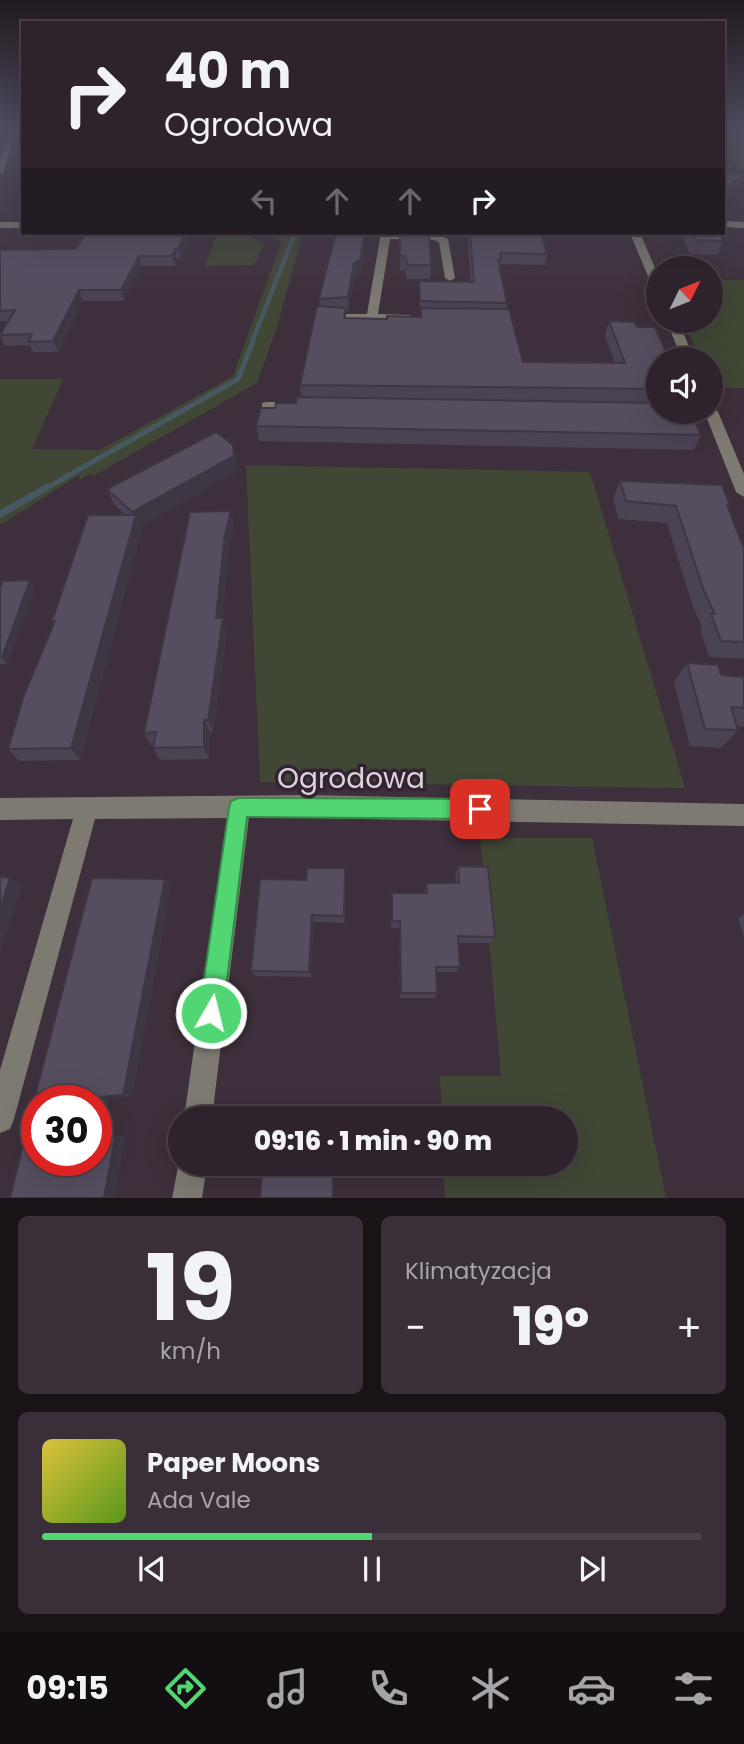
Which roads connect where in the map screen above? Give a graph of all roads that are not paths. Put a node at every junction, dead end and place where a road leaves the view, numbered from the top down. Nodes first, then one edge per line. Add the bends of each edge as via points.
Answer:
1 (725, 224) edge
2 (0, 225) edge
3 (21, 225) edge
4 (744, 225) edge
5 (386, 235) edge
6 (403, 235) edge
7 (636, 235) edge
8 (646, 259) edge
9 (450, 278) dead end
10 (324, 317) edge
11 (372, 318) junction
12 (424, 318) edge
13 (267, 406) edge
14 (309, 407) edge
15 (716, 424) edge
16 (744, 492) edge
17 (239, 808) junction
18 (0, 809) edge
19 (87, 809) junction
20 (744, 815) edge
21 (200, 1106) edge
22 (0, 1119) edge
23 (190, 1176) edge
24 (187, 1198) edge

1 - 4 street
2 - 3 street
5 - 11 street
6 - 9 street via 444,241
7 - 8 street
10 - 11 street
11 - 12 street
13 - 14 street
15 - 16 street
17 - 19 street, Ogrodowa
17 - 20 street, Ogrodowa
17 - 21 street
18 - 19 street, Ogrodowa
19 - 22 street
23 - 24 street

